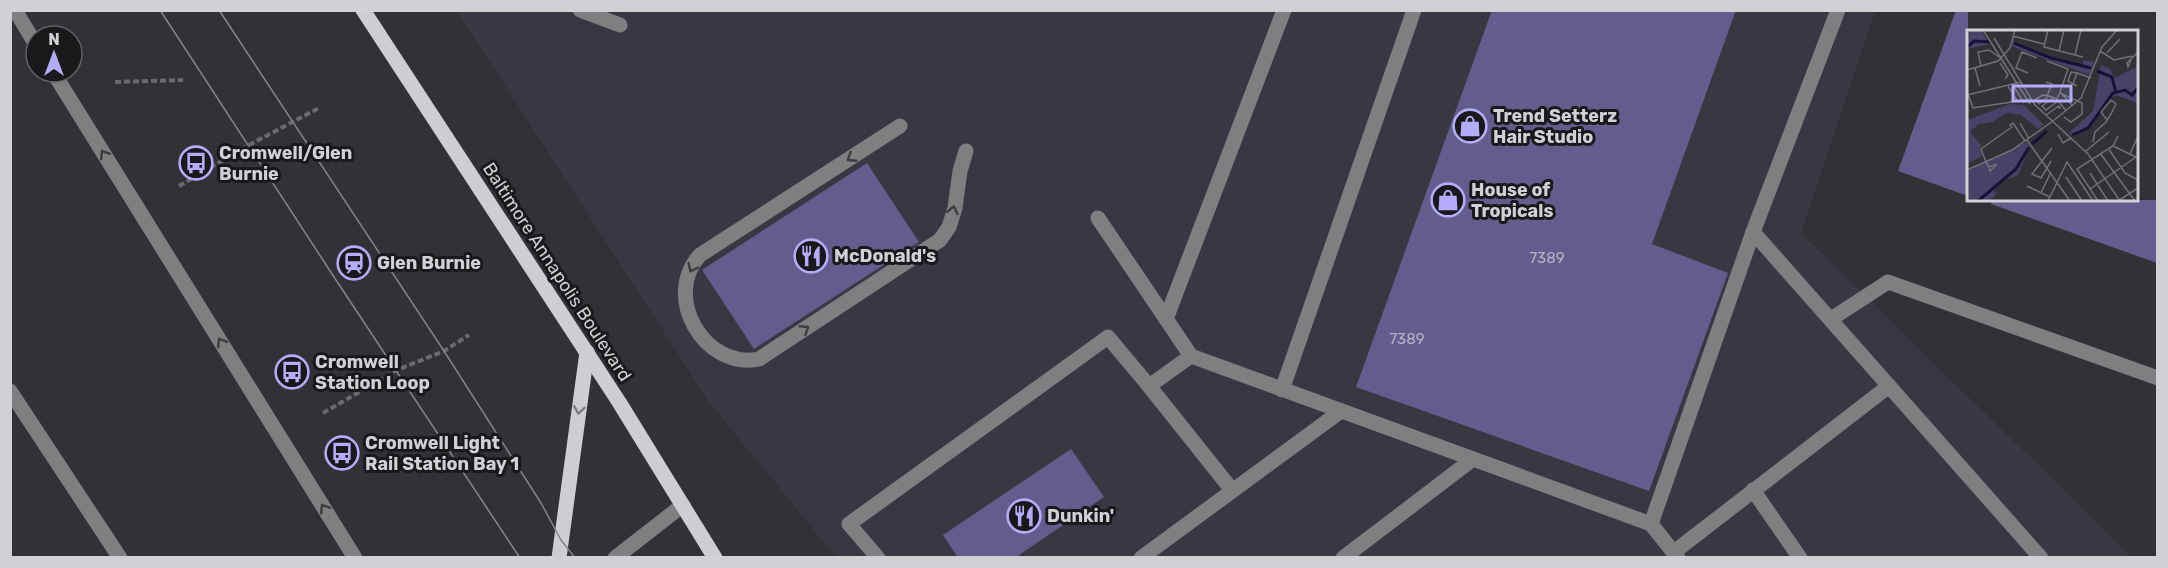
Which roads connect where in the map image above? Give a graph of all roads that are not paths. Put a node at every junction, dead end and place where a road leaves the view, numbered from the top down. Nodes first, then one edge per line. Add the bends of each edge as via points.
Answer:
1 (15, 10) edge
2 (363, 10) edge
3 (580, 10) edge
4 (1284, 10) edge
5 (1414, 10) edge
6 (1838, 10) edge
7 (24, 25) edge
8 (620, 25) dead end
9 (60, 84) edge
10 (900, 126) dead end
11 (966, 150) dead end
12 (1098, 218) dead end
13 (1753, 232) junction
14 (1166, 319) junction
15 (1831, 319) junction
16 (587, 352) junction
17 (1191, 356) junction
18 (2157, 378) edge
19 (1149, 386) junction
20 (1889, 386) junction
21 (1282, 390) junction
22 (10, 391) edge
23 (1341, 411) junction
24 (1473, 459) junction
25 (1232, 490) junction
26 (1754, 490) junction
27 (683, 505) junction
28 (1651, 524) junction
29 (1676, 555) edge
30 (120, 558) edge
31 (355, 558) edge
32 (559, 558) edge
33 (615, 558) edge
34 (715, 558) edge
35 (878, 558) edge
36 (1142, 558) edge
37 (1343, 558) edge
38 (1800, 558) edge
39 (2041, 558) edge

1 - 7 lane
2 - 16 main road, Baltimore Annapolis Boulevard
3 - 8 lane
4 - 14 lane
5 - 21 lane
6 - 13 lane
31 -> 9 lane
10 -> 11 lane via 693,262 685,302 689,316 710,346 730,358 748,362 759,359 940,240 949,228 955,208
12 - 14 lane
13 - 15 lane
13 - 28 lane
14 - 17 lane
15 - 18 lane via 1888,282
15 - 20 lane
16 - 27 main road, Baltimore Annapolis Boulevard
16 -> 32 main road
17 - 19 lane
17 - 21 lane
19 - 25 lane
19 - 35 lane via 1108,337 849,524
20 - 26 lane
20 - 39 lane
21 - 23 lane
22 - 30 lane
23 - 24 lane
23 - 25 lane
24 - 28 lane
24 - 37 lane
25 - 36 lane
26 - 29 lane
26 - 38 lane
27 - 33 lane
27 - 34 main road, Baltimore Annapolis Boulevard
28 - 29 lane

